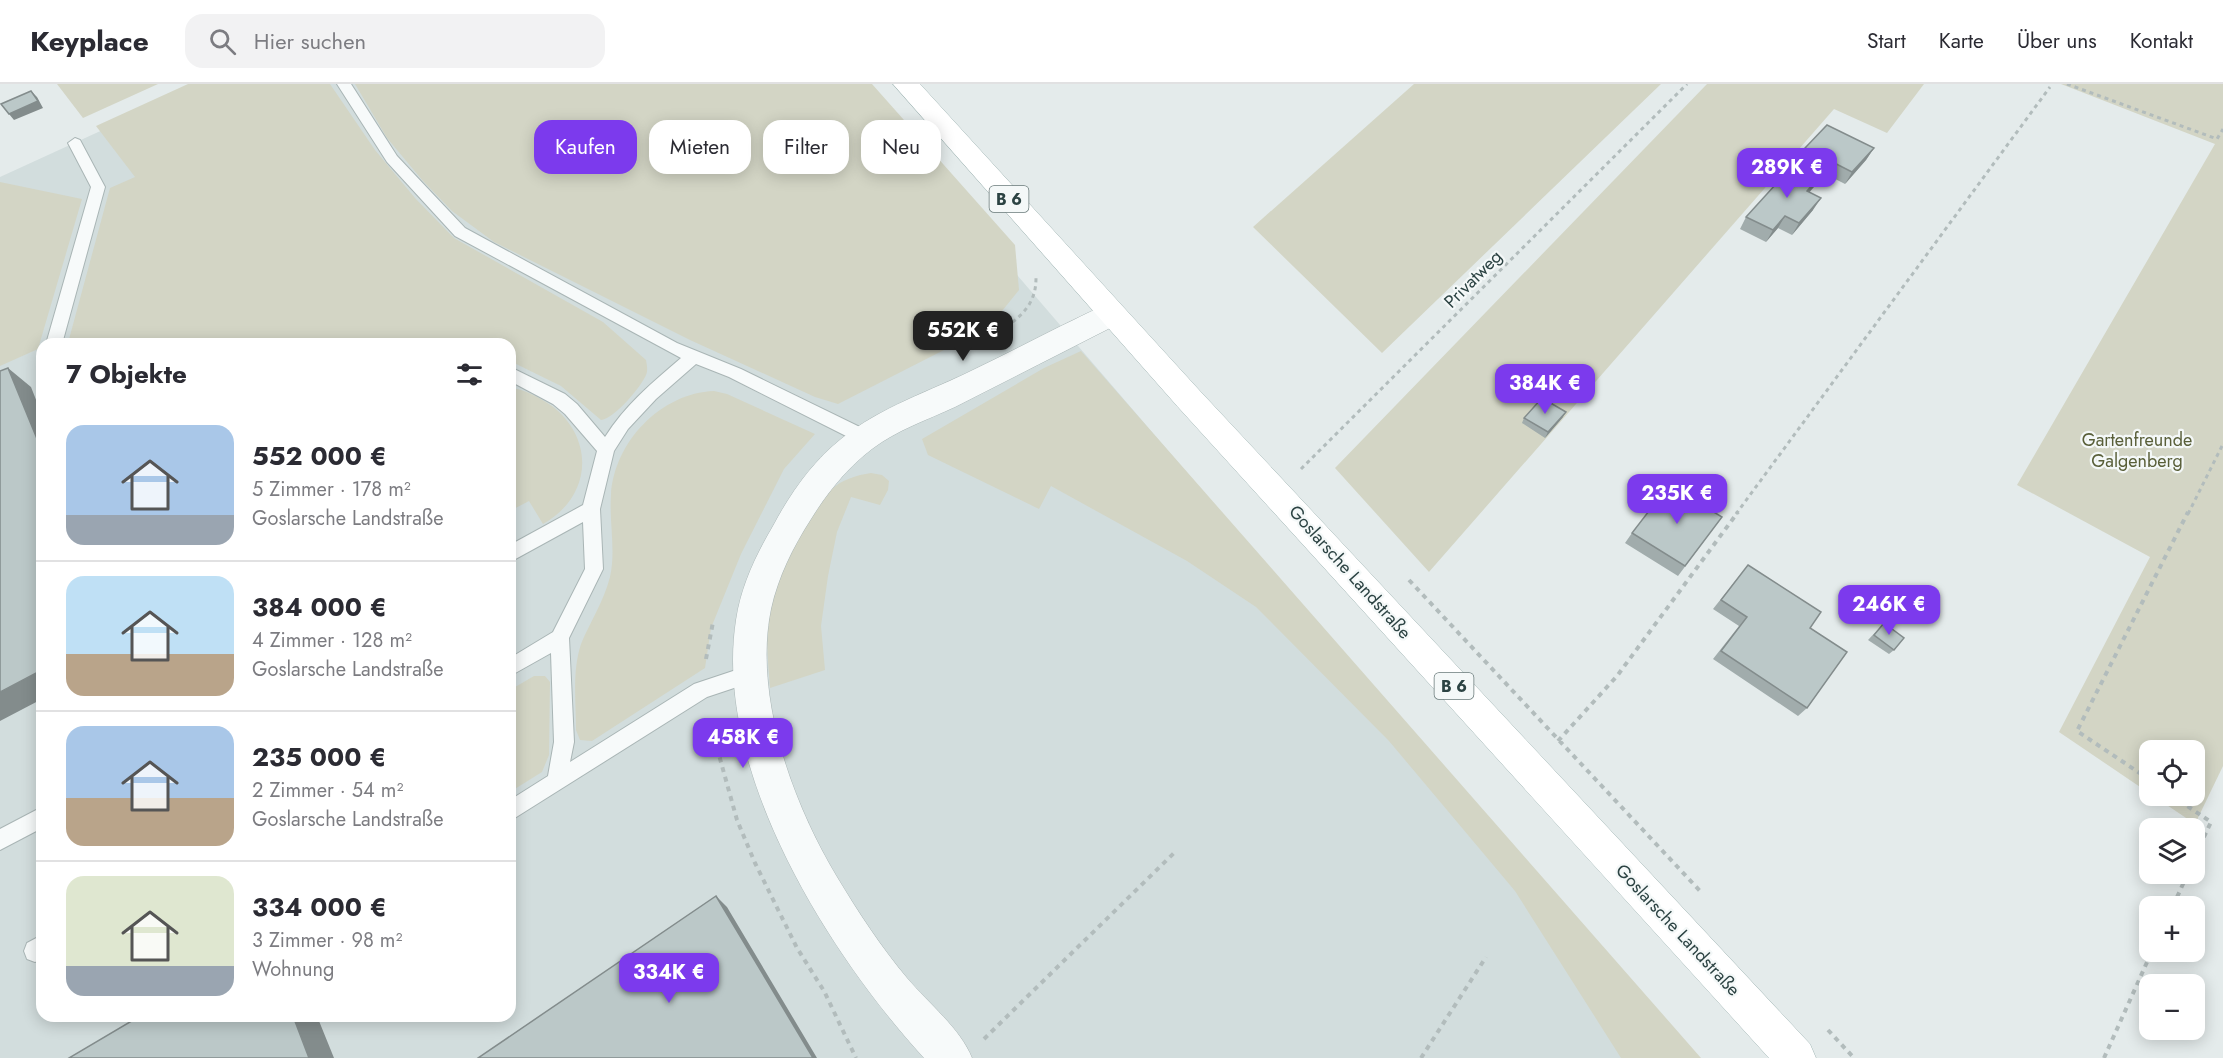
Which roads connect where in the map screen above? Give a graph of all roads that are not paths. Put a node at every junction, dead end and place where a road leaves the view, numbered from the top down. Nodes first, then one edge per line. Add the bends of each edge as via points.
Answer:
1 (344, 84) edge
2 (906, 84) edge
3 (75, 143) dead end
4 (1112, 314) junction
5 (56, 338) edge
6 (694, 357) junction
7 (516, 376) edge
8 (864, 437) junction
9 (606, 450) junction
10 (591, 508) junction
11 (516, 551) edge
12 (560, 638) junction
13 (516, 664) edge
14 (751, 674) junction
15 (558, 781) junction
16 (516, 807) edge
17 (36, 820) edge
18 (0, 840) edge
19 (966, 1050) edge
20 (1796, 1058) edge

1 - 6 lane via 392,159 460,232
2 - 4 main road, Goslarsche Landstraße / B 6
3 - 5 lane via 98,187
4 - 8 street
4 - 20 main road, Goslarsche Landstraße / B 6
6 - 8 lane
6 - 9 lane via 650,394 622,424
7 - 9 lane via 559,399
8 - 14 street via 814,488 773,556 757,598
9 - 10 lane
10 - 11 lane
10 - 12 lane via 594,569
12 - 13 lane
12 - 15 lane via 564,742
14 - 15 lane via 701,690
14 - 19 street via 771,768 803,853 826,895 872,966 914,1017
15 - 16 lane
17 - 18 lane

